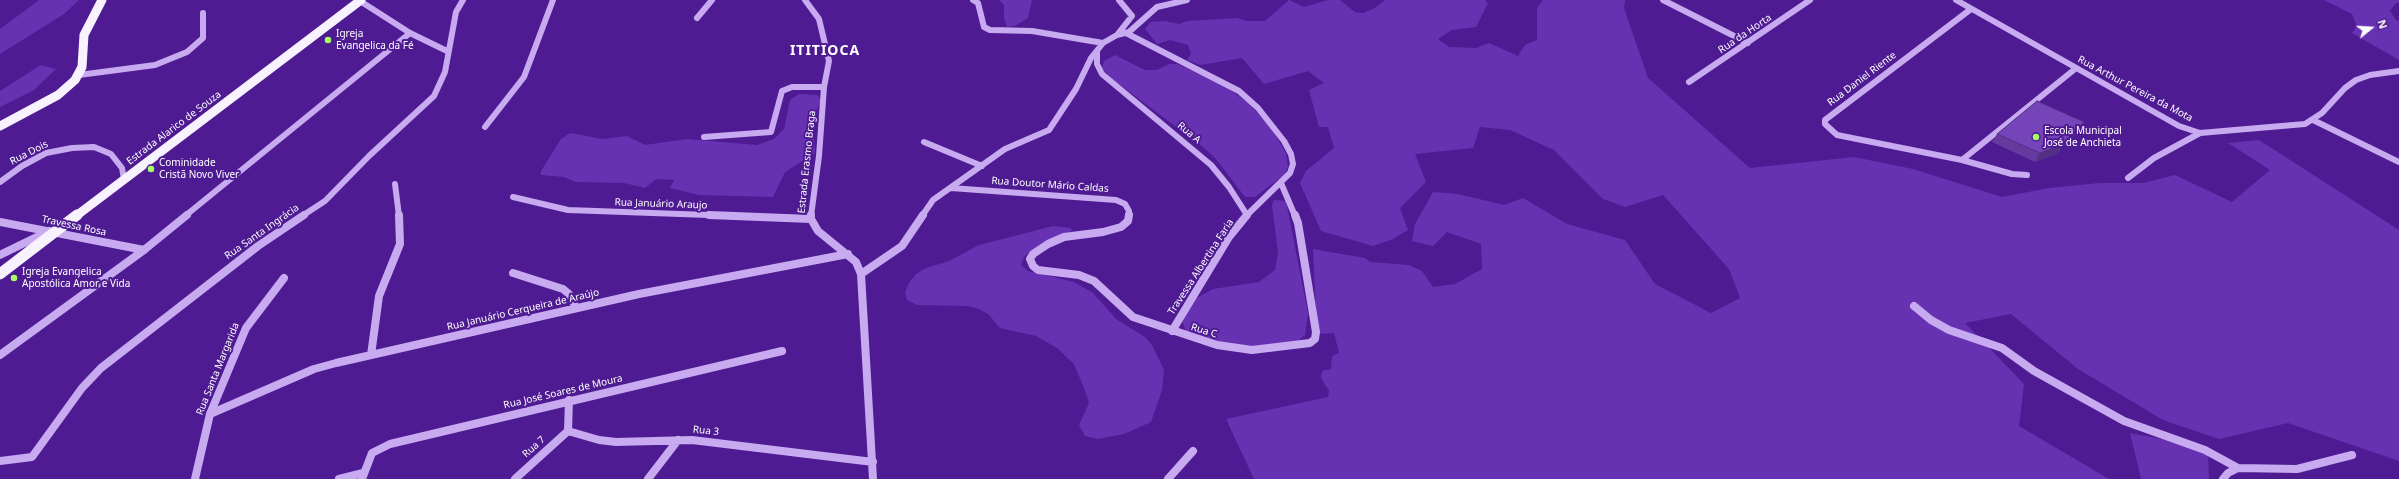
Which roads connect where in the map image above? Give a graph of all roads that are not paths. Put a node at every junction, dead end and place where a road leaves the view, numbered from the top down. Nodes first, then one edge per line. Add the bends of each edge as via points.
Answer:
1 (102, 0) edge
2 (361, 0) edge
3 (463, 0) edge
4 (553, 0) edge
5 (712, 0) edge
6 (805, 0) edge
7 (973, 0) edge
8 (1119, 0) edge
9 (1187, 0) edge
10 (1663, 0) edge
11 (1810, 0) edge
12 (1956, 0) edge
13 (1971, 9) junction
14 (203, 13) dead end
15 (697, 18) dead end
16 (410, 33) junction
17 (1126, 33) junction
18 (1117, 35) junction
19 (1104, 43) junction
20 (1748, 43) junction
21 (447, 51) junction
22 (1097, 51) junction
23 (2075, 69) junction
24 (2399, 71) edge
25 (79, 75) junction
26 (1689, 82) dead end
27 (824, 87) junction
28 (2313, 120) junction
29 (0, 126) edge
30 (486, 127) dead end
31 (2200, 133) junction
32 (704, 137) dead end
33 (924, 142) dead end
34 (1962, 160) junction
35 (2399, 162) edge
36 (982, 166) junction
37 (2027, 175) dead end
38 (2128, 178) dead end
39 (124, 179) junction
40 (0, 182) edge
41 (1281, 183) junction
42 (395, 184) dead end
43 (951, 188) junction
44 (513, 197) dead end
45 (1246, 215) junction
46 (811, 219) junction
47 (0, 222) edge
48 (52, 231) junction
49 (1103, 232) joint
50 (144, 250) junction
51 (848, 254) junction
52 (0, 255) edge
53 (513, 273) dead end
54 (0, 274) edge
55 (861, 274) junction
56 (284, 278) dead end
57 (1914, 306) dead end
58 (576, 308) junction
59 (1172, 331) junction
60 (782, 352) dead end
61 (0, 355) edge
62 (371, 355) junction
63 (569, 400) junction
64 (210, 414) junction
65 (568, 431) junction
66 (678, 440) junction
67 (1193, 451) dead end
68 (2352, 455) dead end
69 (0, 461) edge
70 (873, 462) junction
71 (2238, 468) junction
72 (362, 476) edge
73 (195, 479) edge
74 (339, 479) edge
75 (515, 479) edge
76 (648, 479) edge
77 (873, 479) edge
78 (1168, 479) edge
79 (2223, 479) edge

1 - 25 main road via 84,36
2 - 16 street
2 - 39 main road, Estrada Alarico de Souza
3 - 21 street, Rua Santa Ingrácia via 456,12
4 - 30 street via 524,76
5 - 15 street
6 - 27 street, Estrada Erasmo Braga via 819,19 826,42 829,61
7 - 19 street via 978,4 984,27 990,30 1032,31
8 - 18 street via 1132,16
9 - 17 street via 1158,7
10 - 20 street
11 - 20 street, Rua da Horta
12 - 13 street, Rua Arthur Pereira da Mota
13 - 23 street, Rua Arthur Pereira da Mota
13 - 34 street, Rua Daniel Riente via 1825,120 1825,124 1837,135
14 - 25 street via 203,38 187,52 155,65
16 - 21 street
16 - 50 street
17 - 18 street
17 - 41 street, Travessa Albertina Faria via 1249,98 1284,141 1291,154 1293,164 1290,173
18 - 19 street
19 - 22 street
20 - 26 street, Rua da Horta
21 - 69 street, Rua Santa Ingrácia via 445,72 434,96 325,201 258,246 101,368 82,388 32,457
22 - 36 street via 1049,130 1005,149
22 - 45 street, Rua A via 1098,71 1212,165
23 - 31 street, Rua Arthur Pereira da Mota via 2179,126
23 - 34 street
24 - 28 street, Rua Arthur Pereira da Mota via 2370,75 2356,80
25 - 29 main road via 58,95
27 - 32 street via 792,88 782,91 770,132
27 - 46 street, Estrada Erasmo Braga via 820,156
28 - 31 street, Rua Arthur Pereira da Mota via 2289,127
28 - 35 street
31 - 38 street via 2154,158
33 - 36 street
34 - 37 street, Rua Daniel Riente via 2012,174
36 - 43 street
39 - 40 street, Rua Dois via 122,168 111,154 94,146 46,153
39 - 48 main road, Estrada Alarico de Souza
41 - 45 street, Travessa Albertina Faria
41 - 59 street, Rua C via 1298,223 1316,332 1315,339 1310,343 1252,350 1217,345
42 - 62 street via 400,244 380,296
43 - 49 street, Rua Doutor Mário Caldas via 1116,200 1125,204 1130,211 1128,221
43 - 55 street via 929,204 896,252
44 - 46 street, Rua Januário Araujo via 568,210
45 - 59 street, Travessa Albertina Faria via 1229,237
46 - 51 street, Estrada Erasmo Braga via 818,231
47 - 48 street, Travessa Rosa
48 - 50 street, Travessa Rosa
48 - 52 street
48 - 54 main road, Estrada Alarico de Souza
49 - 59 street, Rua C via 1064,237 1048,244 1033,254 1030,260 1032,266 1038,270 1078,275 1094,281 1133,317
50 - 61 street
51 - 55 street, Estrada Erasmo Braga via 856,262
51 - 58 street, Rua Januário Cerqueira de Araújo
53 - 58 street via 563,289 569,294
55 - 70 street, Estrada Erasmo Braga
56 - 64 street, Rua Santa Margarida via 246,328
57 - 71 street via 1949,330 2002,348 2034,371 2124,421 2205,450
58 - 62 street, Rua Januário Cerqueira de Araújo
60 - 63 street, Rua José Soares de Moura
62 - 64 street, Rua Januário Cerqueira de Araújo via 314,369
63 - 65 street
63 - 72 street, Rua José Soares de Moura via 385,446 372,453
64 - 73 street, Rua Santa Margarida
65 - 66 street, Rua 3 via 616,442
65 - 75 street, Rua 7
66 - 70 street, Rua 3
66 - 76 street
67 - 78 street
68 - 71 street via 2297,469
70 - 77 street, Estrada Erasmo Braga
71 - 79 street
72 - 74 street

